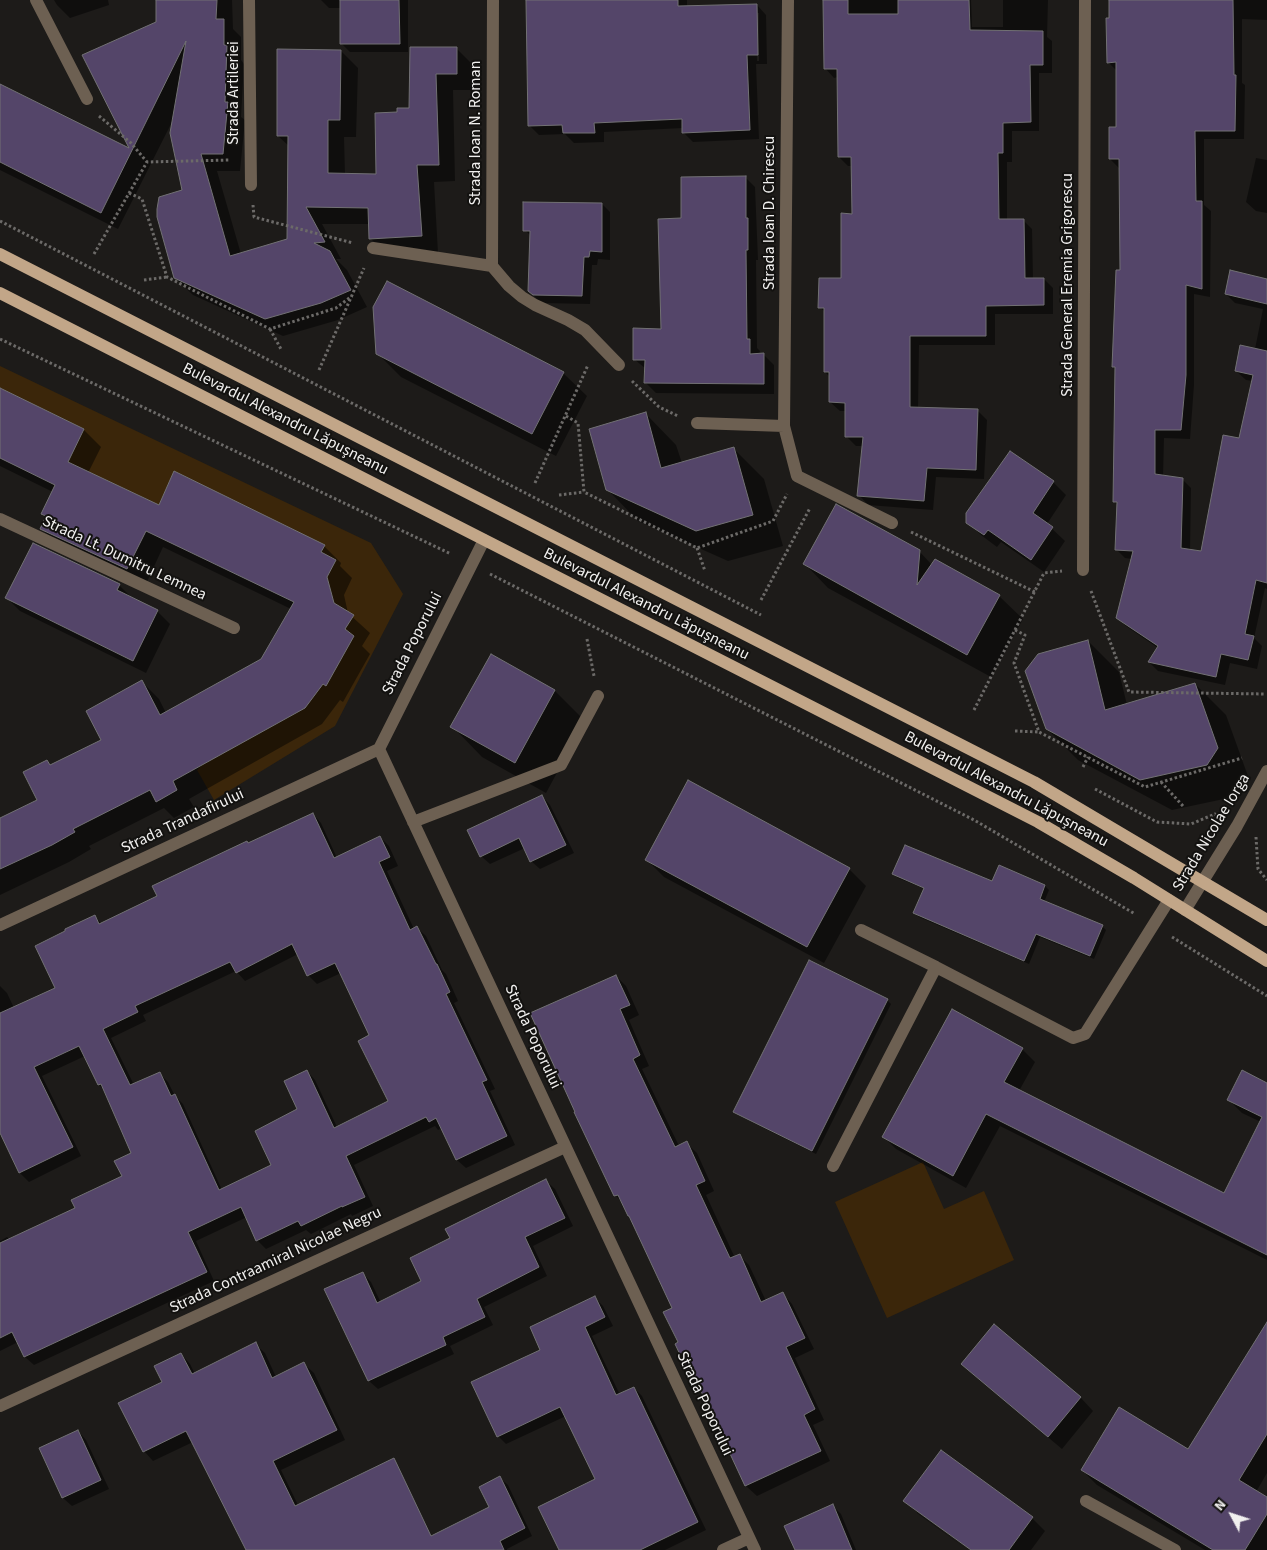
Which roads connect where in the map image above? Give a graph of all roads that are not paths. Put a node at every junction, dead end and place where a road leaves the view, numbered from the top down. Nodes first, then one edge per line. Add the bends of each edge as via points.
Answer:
1 (36, 0) edge
2 (250, 0) edge
3 (493, 0) edge
4 (788, 0) edge
5 (1085, 0) edge
6 (87, 99) road end
7 (251, 185) road end
8 (374, 248) road end
9 (0, 254) edge
10 (492, 266) junction
11 (0, 293) edge
12 (619, 365) road end
13 (697, 423) road end
14 (784, 426) junction
15 (0, 519) edge
16 (892, 522) road end
17 (484, 540) junction
18 (1083, 570) road end
19 (234, 628) dead end
20 (598, 696) road end
21 (379, 749) junction
22 (1267, 771) edge
23 (413, 822) junction
24 (1203, 882) junction
25 (1169, 900) junction
26 (1185, 910) junction
27 (1267, 920) edge
28 (0, 925) edge
29 (861, 930) dead end
30 (1267, 962) edge
31 (936, 967) junction
32 (565, 1146) junction
33 (833, 1166) dead end
34 (0, 1406) edge
35 (1086, 1501) dead end
36 (749, 1538) junction
37 (723, 1550) edge
38 (755, 1550) edge
39 (1175, 1550) edge

1 - 6 street
2 - 7 street, Strada Artileriei
3 - 10 street, Strada Ioan N. Roman
4 - 14 street, Strada Ioan D. Chirescu
5 - 18 street, Strada General Eremia Grigorescu
8 - 10 street
9 - 24 main road, Bulevardul Alexandru Lăpușneanu via 1034,782
10 - 12 street via 522,297 585,330
11 - 17 main road, Bulevardul Alexandru Lăpușneanu
13 - 14 street
14 - 16 street, Strada Ioan D. Chirescu via 797,476
15 - 19 street, Strada Lt. Dumitru Lemnea
17 - 21 street, Strada Poporului
17 - 25 main road, Bulevardul Alexandru Lăpușneanu via 1038,822
20 - 23 street via 561,765
21 - 23 street, Strada Poporului
21 - 28 street, Strada Trandafirului
22 - 24 street, Strada Nicolae Iorga
23 - 32 street, Strada Poporului
24 - 26 street, Strada Nicolae Iorga
24 - 27 main road, Bulevardul Alexandru Lăpușneanu
25 - 26 main road, Bulevardul Alexandru Lăpușneanu
25 - 31 street via 1086,1034 1073,1038
26 - 30 main road, Bulevardul Alexandru Lăpușneanu
29 - 31 street
31 - 33 street
32 - 34 street, Strada Contraamiral Nicolae Negru
32 - 36 street, Strada Poporului
35 - 39 street
36 - 37 street
36 - 38 street, Strada Poporului

